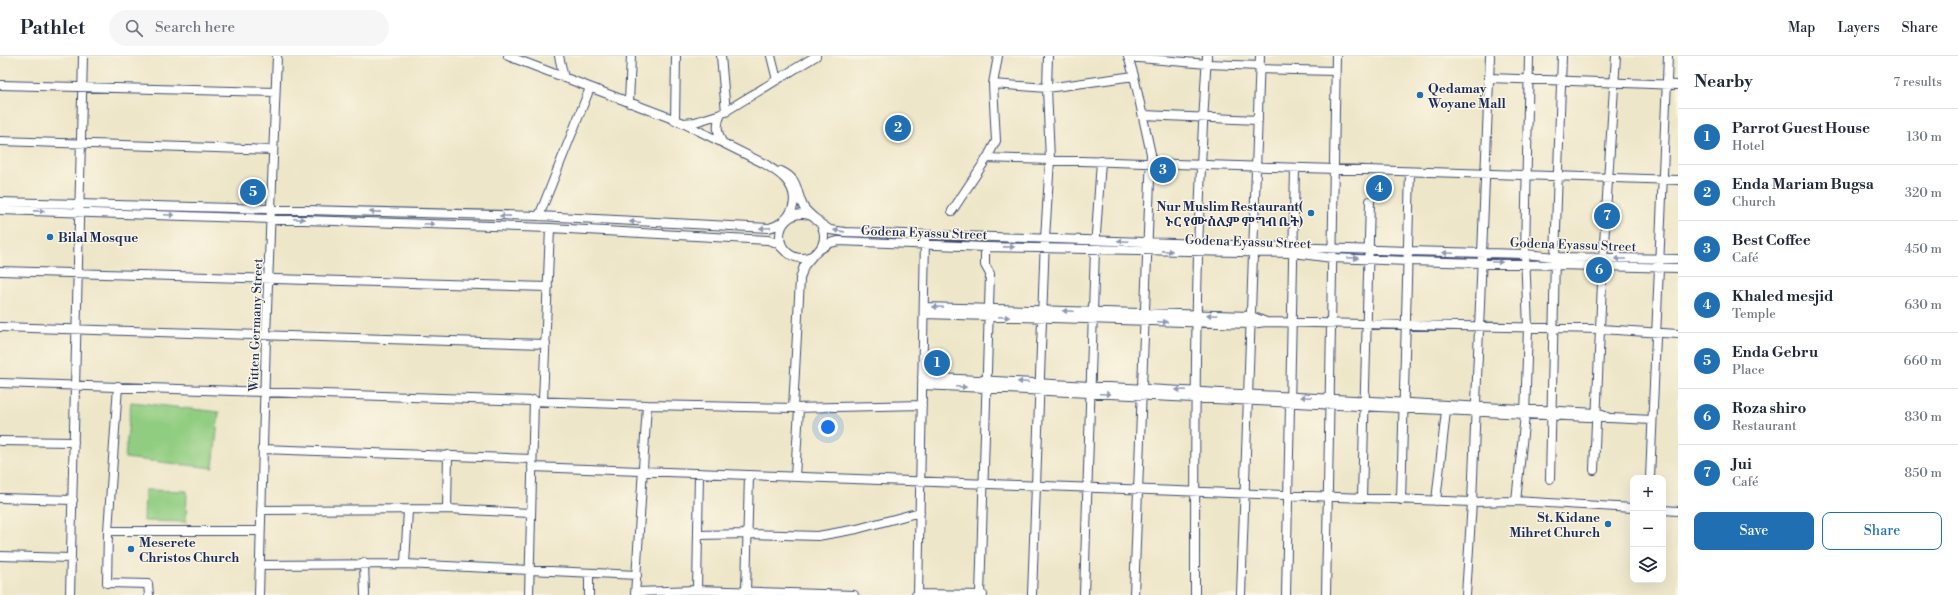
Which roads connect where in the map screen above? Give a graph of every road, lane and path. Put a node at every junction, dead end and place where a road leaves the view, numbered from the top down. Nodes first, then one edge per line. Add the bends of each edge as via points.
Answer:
1 (83, 56) edge
2 (277, 56) edge
3 (508, 56) edge
4 (559, 56) edge
5 (631, 56) edge
6 (676, 56) edge
7 (721, 56) edge
8 (771, 56) edge
9 (816, 56) edge
10 (998, 56) edge
11 (1048, 56) edge
12 (1128, 56) edge
13 (1260, 56) edge
14 (1336, 56) edge
15 (1490, 56) edge
16 (1529, 56) edge
17 (1562, 56) edge
18 (1616, 56) edge
19 (1668, 56) edge
20 (1171, 58) edge
21 (1207, 60) edge
22 (1259, 67) junction
23 (1336, 72) junction
24 (1134, 76) junction
25 (564, 78) junction
26 (1489, 78) junction
27 (777, 80) junction
28 (1528, 80) junction
29 (1561, 80) junction
30 (1614, 83) junction
31 (993, 84) junction
32 (1667, 84) junction
33 (0, 85) edge
34 (1678, 85) edge
35 (82, 87) junction
36 (590, 88) junction
37 (1047, 88) junction
38 (275, 92) junction
39 (629, 103) junction
40 (724, 113) junction
41 (1143, 115) junction
42 (1203, 117) junction
43 (1258, 120) junction
44 (678, 122) junction
45 (0, 141) edge
46 (722, 142) junction
47 (81, 144) junction
48 (273, 150) junction
49 (988, 158) junction
50 (1050, 160) junction
51 (1101, 161) junction
52 (763, 163) junction
53 (1151, 163) junction
54 (1200, 164) junction
55 (1256, 168) junction
56 (1295, 168) junction
57 (1334, 170) junction
58 (1410, 172) junction
59 (1485, 174) junction
60 (1559, 175) junction
61 (1526, 176) junction
62 (1608, 178) junction
63 (1663, 179) junction
64 (1678, 180) edge
65 (1370, 201) dead end
66 (0, 202) edge
67 (80, 208) junction
68 (0, 210) edge
69 (271, 210) junction
70 (952, 211) dead end
71 (416, 213) junction
72 (539, 216) junction
73 (270, 219) junction
74 (815, 219) junction
75 (784, 222) junction
76 (415, 223) junction
77 (651, 223) junction
78 (550, 228) junction
79 (651, 234) junction
80 (925, 234) junction
81 (1045, 238) junction
82 (1096, 240) junction
83 (925, 244) junction
84 (1147, 246) junction
85 (985, 247) junction
86 (1045, 247) junction
87 (1198, 247) junction
88 (1333, 248) junction
89 (1095, 249) junction
90 (1253, 249) junction
91 (1369, 249) junction
92 (1294, 250) junction
93 (1408, 251) junction
94 (817, 252) junction
95 (788, 253) junction
96 (1525, 254) junction
97 (1332, 258) junction
98 (1482, 258) junction
99 (1368, 259) junction
100 (1678, 259) edge
101 (1408, 261) junction
102 (1555, 261) junction
103 (1524, 263) junction
104 (1603, 263) junction
105 (1659, 263) junction
106 (1678, 268) edge
107 (0, 271) edge
108 (78, 274) junction
109 (268, 278) junction
110 (800, 279) junction
111 (548, 287) junction
112 (924, 311) junction
113 (989, 313) junction
114 (1043, 314) junction
115 (1093, 316) junction
116 (1145, 317) junction
117 (1197, 319) junction
118 (1251, 320) junction
119 (1292, 323) junction
120 (1331, 325) junction
121 (1367, 325) junction
122 (1406, 326) junction
123 (0, 327) edge
124 (1479, 327) junction
125 (1528, 328) junction
126 (77, 329) junction
127 (1554, 329) junction
128 (1601, 329) junction
129 (1656, 333) junction
130 (1678, 334) edge
131 (266, 335) junction
132 (546, 344) junction
133 (922, 381) junction
134 (0, 383) edge
135 (987, 384) junction
136 (75, 385) junction
137 (118, 386) junction
138 (1040, 387) junction
139 (1090, 390) junction
140 (1142, 392) junction
141 (265, 393) junction
142 (1196, 395) junction
143 (1248, 397) junction
144 (534, 400) junction
145 (1290, 400) junction
146 (543, 401) junction
147 (1330, 402) junction
148 (1365, 404) junction
149 (647, 405) junction
150 (922, 405) junction
151 (1403, 406) junction
152 (796, 408) junction
153 (1476, 410) junction
154 (1446, 411) junction
155 (1526, 412) junction
156 (1552, 414) junction
157 (1596, 416) junction
158 (1652, 420) junction
159 (0, 441) edge
160 (74, 442) junction
161 (262, 448) junction
162 (448, 455) junction
163 (532, 463) junction
164 (1594, 470) dead end
165 (642, 471) junction
166 (699, 473) junction
167 (749, 475) junction
168 (1650, 475) edge
169 (795, 477) junction
170 (1550, 479) dead end
171 (920, 482) junction
172 (983, 484) junction
173 (1036, 486) junction
174 (1087, 488) junction
175 (1138, 490) junction
176 (1195, 492) junction
177 (1245, 494) junction
178 (1288, 495) junction
179 (1328, 497) junction
180 (0, 498) edge
181 (1362, 498) junction
182 (72, 500) junction
183 (1401, 500) junction
184 (1436, 501) junction
185 (1472, 502) junction
186 (1516, 502) junction
187 (1630, 508) edge
188 (447, 509) junction
189 (261, 510) junction
190 (408, 510) junction
191 (1666, 510) edge
192 (1678, 511) edge
193 (920, 512) junction
194 (531, 513) junction
195 (108, 531) junction
196 (260, 531) junction
197 (748, 534) junction
198 (698, 535) junction
199 (0, 556) edge
200 (71, 558) junction
201 (364, 563) junction
202 (405, 564) junction
203 (259, 565) junction
204 (530, 570) junction
205 (589, 573) junction
206 (637, 575) junction
207 (697, 590) junction
208 (746, 591) junction
209 (635, 593) edge
210 (679, 593) edge
211 (733, 593) edge
212 (782, 594) edge
213 (824, 594) edge
214 (70, 595) edge
215 (149, 595) edge
216 (259, 595) edge
217 (365, 595) edge
218 (529, 595) edge
219 (589, 595) edge
220 (854, 595) edge
221 (918, 595) edge
222 (980, 595) edge
223 (983, 595) edge
224 (1032, 595) edge
225 (1084, 595) edge
226 (1134, 595) edge
227 (1195, 595) edge
228 (1241, 595) edge
229 (1286, 595) edge
230 (1326, 595) edge
231 (1466, 595) edge

1 - 35 street
2 - 38 street, Witten Germany Street
3 - 25 street
4 - 25 street
5 - 39 street
6 - 44 street
7 - 40 street
8 - 27 street
9 - 27 street
10 - 31 street
11 - 37 street
12 - 20 street
12 - 24 street
13 - 22 street
14 - 23 street
15 - 26 street
16 - 28 street
17 - 29 street
18 - 30 street
19 - 32 street
20 - 21 street
21 - 22 street
21 - 42 street
22 - 23 street
22 - 43 street
23 - 57 street
24 - 37 street
24 - 41 street
25 - 36 street
26 - 28 street
26 - 59 street
27 - 40 street
28 - 29 street
28 - 61 street
29 - 30 street
29 - 60 street
30 - 32 street
30 - 62 street
31 - 37 street
31 - 49 street via 996,141
32 - 34 street
32 - 63 street
33 - 35 street
35 - 38 street
35 - 47 street
36 - 39 street
36 - 72 street
37 - 50 street
38 - 48 street, Witten Germany Street
39 - 44 street
40 - 44 street via 695,122
40 - 46 street via 717,123
41 - 42 street
41 - 53 street
42 - 43 street
42 - 54 street
43 - 55 street
44 - 46 street
45 - 47 street
46 - 52 street
47 - 48 street
47 - 67 street
48 - 69 street, Witten Germany Street
49 - 50 street
49 - 70 street
50 - 51 street
50 - 81 street
51 - 53 street
51 - 82 street
52 - 74 street via 792,179 803,206
52 - 75 street via 787,181 792,193 793,205
53 - 54 street
53 - 84 street
54 - 55 street
54 - 87 street
55 - 56 street
55 - 90 street
56 - 57 street
56 - 92 street
57 - 58 street
57 - 88 street
58 - 59 street
58 - 93 street
59 - 61 street
59 - 98 street
60 - 61 street
60 - 62 street
60 - 102 street
61 - 96 street
62 - 63 street
62 - 104 street
63 - 64 street
63 - 105 street
65 - 91 street
66 - 67 street
68 -> 67 street
67 - 69 street
67 -> 73 street
67 - 108 street
71 -> 69 street
69 - 73 street, Witten Germany Street
72 -> 71 street
71 - 76 street
77 -> 72 street
73 -> 76 street
73 - 109 street, Witten Germany Street
74 - 75 street via 805,214 796,215
80 -> 74 street, Godena Eyassu Street via 840,232 826,228
74 - 94 street via 823,233 823,242
75 -> 77 street via 779,226 764,228
75 - 95 street via 780,235 781,244
76 -> 78 street
77 - 79 street
78 - 79 street
78 - 111 street
79 - 95 street via 768,240 777,243
80 - 81 street, Godena Eyassu Street
80 - 83 street
81 - 82 street, Godena Eyassu Street
81 - 86 street
84 -> 82 street, Godena Eyassu Street
82 - 89 street
83 - 85 street, Godena Eyassu Street
83 - 94 street, Godena Eyassu Street via 834,242
83 - 112 street
84 - 87 street, Godena Eyassu Street
84 - 89 street, Godena Eyassu Street
84 - 116 street
85 -> 86 street, Godena Eyassu Street
85 - 113 street via 985,265 990,274
86 - 89 street, Godena Eyassu Street
86 - 114 street
87 - 90 street, Godena Eyassu Street
87 - 117 street
88 - 91 street, Godena Eyassu Street
88 - 92 street, Godena Eyassu Street
88 - 97 street
89 - 115 street
90 - 92 street, Godena Eyassu Street
90 - 118 street
91 - 93 street, Godena Eyassu Street
91 - 99 street
92 - 97 street, Godena Eyassu Street
92 - 119 street
98 -> 93 street, Godena Eyassu Street
93 - 101 street
94 - 95 street via 803,258
94 - 110 street via 804,266
95 - 110 street via 796,261
96 - 98 street, Godena Eyassu Street
96 - 102 street, Godena Eyassu Street
96 - 103 street
97 -> 99 street, Godena Eyassu Street
97 - 120 street
98 - 101 street, Godena Eyassu Street
98 -> 103 street, Godena Eyassu Street
98 - 124 street
99 - 101 street, Godena Eyassu Street
99 - 121 street
100 - 105 street
101 - 122 street
102 - 103 street, Godena Eyassu Street
102 - 104 street, Godena Eyassu Street
102 - 127 street
103 - 125 street
104 - 105 street, Godena Eyassu Street
104 - 128 street
105 - 106 street, Godena Eyassu Street
105 - 129 street
107 - 108 street
108 - 109 street
108 - 126 street
109 - 111 street
109 - 131 street, Witten Germany Street
110 - 152 street
111 - 132 street
112 - 113 street
112 - 133 street
113 - 114 street
113 - 135 street
114 - 115 street
114 - 138 street
115 - 116 street
115 - 139 street
116 - 117 street
116 - 140 street
117 - 118 street
117 - 142 street
118 - 119 street
118 - 143 street
119 - 120 street
119 - 145 street
120 - 121 street
120 - 147 street
121 - 122 street
121 - 148 street
122 - 124 street
122 - 151 street
123 - 126 street
124 - 125 street
124 - 153 street
125 - 127 street
125 - 155 street
126 - 131 street
126 - 136 street
127 - 128 street
127 - 156 street
128 - 129 street
128 - 157 street
129 - 130 street
129 - 158 street
131 - 132 street
131 - 141 street, Witten Germany Street
132 - 146 street
133 - 135 street
133 - 150 street
134 - 136 street
135 - 138 street
135 - 172 street
136 - 137 street
136 - 160 street
137 - 141 street
137 - 195 street
138 - 139 street
138 - 173 street
139 - 140 street
139 - 174 street
140 - 142 street
140 - 175 street
141 - 144 street
141 - 161 street, Witten Germany Street
142 - 143 street
142 - 176 street
143 - 145 street
143 - 177 street
144 - 146 street
144 - 163 street
145 - 147 street
145 - 178 street
146 - 149 street
147 - 148 street
147 - 179 street
148 - 151 street
148 - 181 street
149 - 152 street
149 - 165 street
150 - 152 street
150 - 171 street
151 - 153 street
151 - 154 street
151 - 183 street
152 - 169 street
153 - 154 street
153 - 155 street
153 - 185 street
154 - 184 street
155 - 156 street
155 - 186 street
156 - 157 street
156 - 170 street
157 - 158 street
157 - 164 street
158 - 168 street
159 - 160 street
160 - 182 street
161 - 162 street
161 - 189 street, Witten Germany Street
162 - 163 street
162 - 188 street
163 - 165 street
163 - 194 street
165 - 166 street
165 - 206 street
166 - 167 street
166 - 198 street
167 - 169 street
167 - 197 street
169 - 171 street
171 - 172 street
171 - 193 street
172 - 173 street
172 - 222 street
173 - 174 street
173 - 224 street
174 - 175 street
174 - 225 street
175 - 176 street
175 - 226 street
176 - 177 street
176 - 227 street
177 - 178 street
177 - 228 street
178 - 179 street
178 - 229 street
179 - 181 street
179 - 230 street
180 - 182 street
181 - 183 street
182 - 200 street
183 - 184 street
184 - 185 street
185 - 186 street
185 - 231 street
186 - 187 street
188 - 190 street
188 - 194 street
189 - 190 street
189 - 196 street, Witten Germany Street
190 - 202 street
191 - 192 street
193 - 197 street via 818,536
193 - 221 street
194 - 204 street
195 - 196 street
195 - 215 street via 107,583 148,584
196 - 203 street, Witten Germany Street
197 - 198 street
197 - 208 street
198 - 207 street
199 - 200 street
200 - 214 street
201 - 202 street
201 - 203 street
201 - 217 street
202 - 204 street
203 - 216 street, Witten Germany Street
204 - 205 street
204 - 218 street
205 - 206 street
205 - 219 street
206 - 209 street
207 - 210 street
207 - 211 street
208 - 211 street
208 - 212 street
209 - 210 street
212 - 213 street
213 - 220 street
221 - 222 street
222 - 223 street

